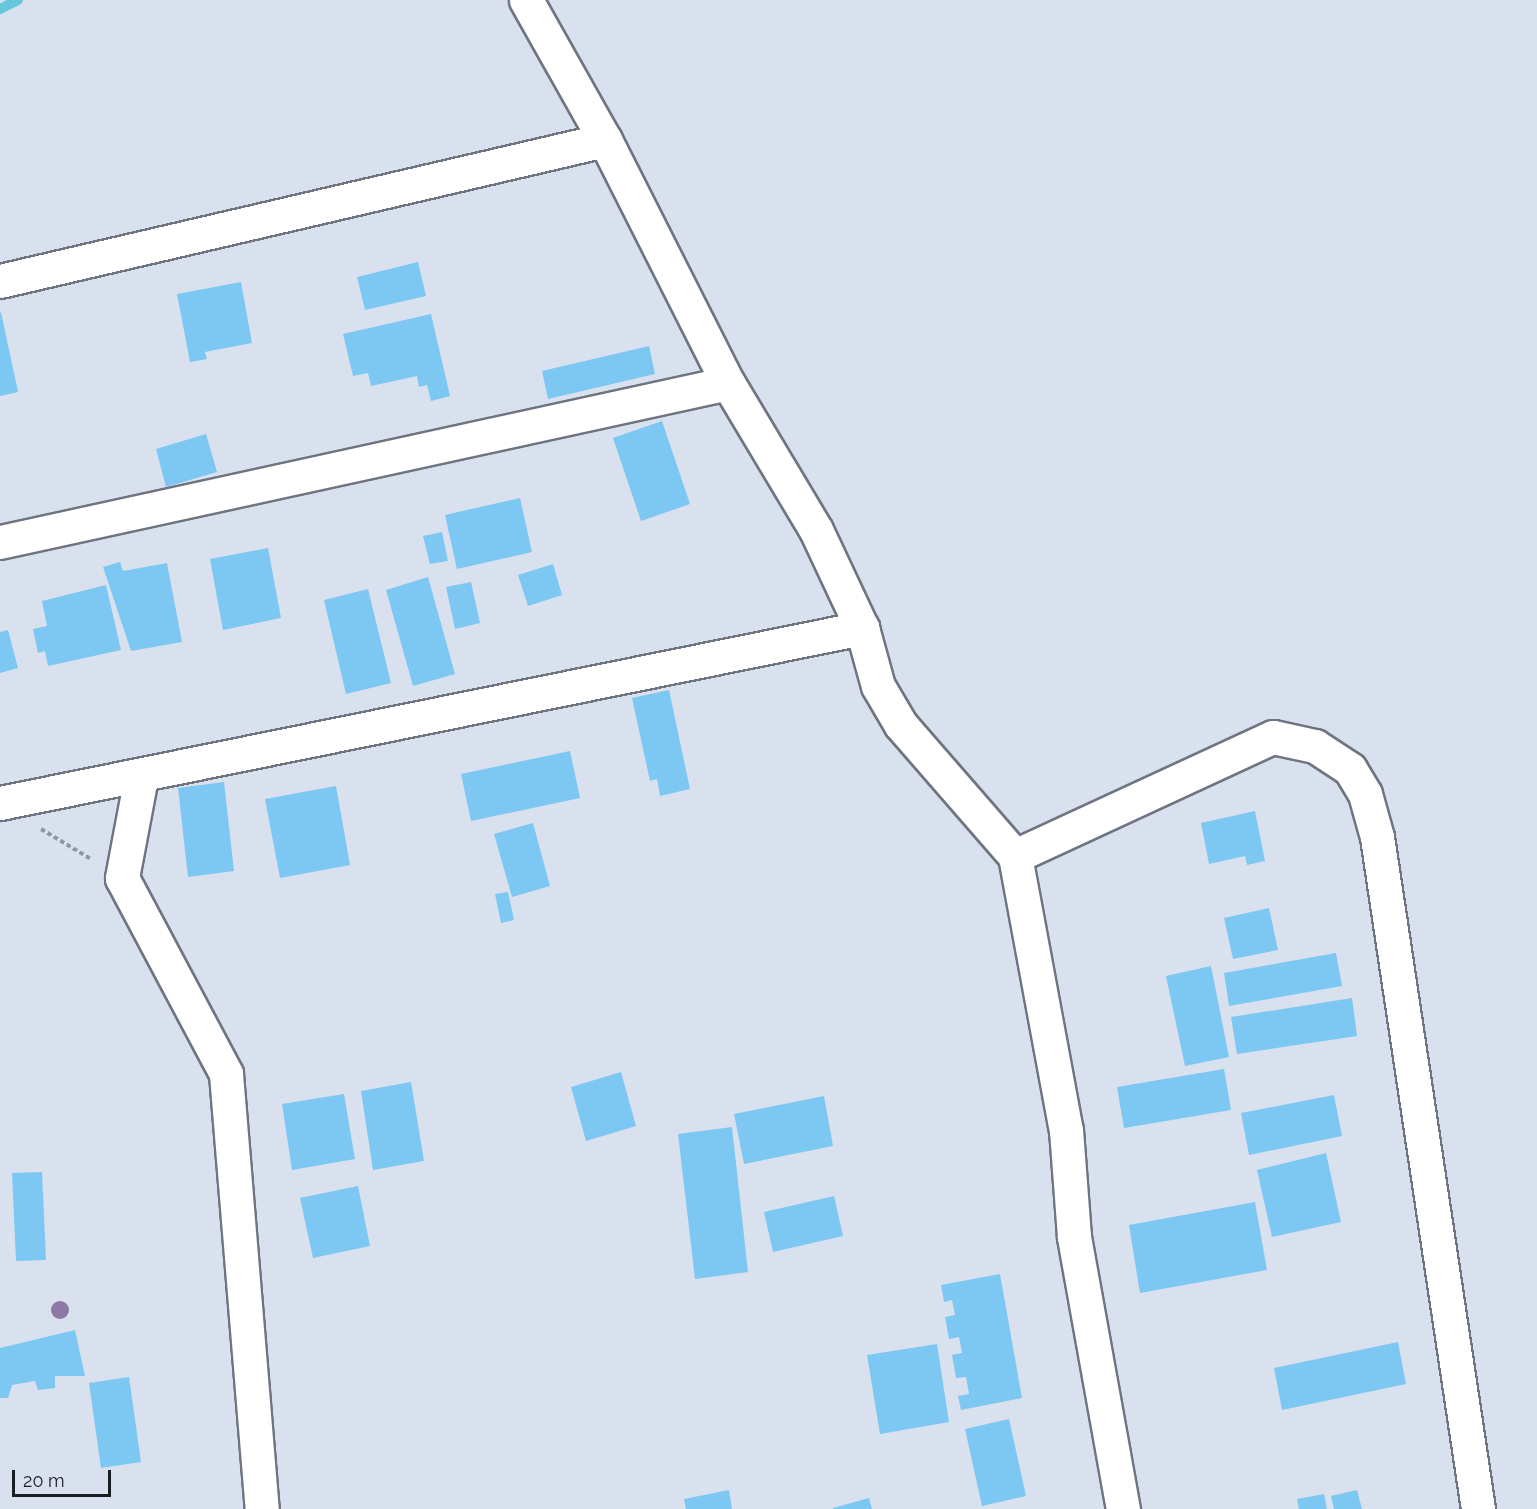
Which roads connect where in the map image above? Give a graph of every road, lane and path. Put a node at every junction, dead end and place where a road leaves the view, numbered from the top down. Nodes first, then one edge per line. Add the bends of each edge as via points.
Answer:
1 (526, 0) edge
2 (605, 140) junction
3 (0, 281) edge
4 (728, 383) junction
5 (0, 542) edge
6 (862, 628) junction
7 (141, 777) junction
8 (0, 803) edge
9 (1015, 856) junction
10 (122, 878) junction
11 (262, 1509) edge
12 (1123, 1509) edge
13 (1478, 1509) edge

1 - 2 street
2 - 3 street
2 - 4 street
4 - 5 street
4 - 6 street via 816,530
6 - 7 street
6 - 9 street via 878,686 901,725
7 - 8 street
7 - 10 street
8 - 10 path
9 - 12 street via 1066,1130 1074,1237
9 - 13 street via 1273,737 1315,746 1350,769 1365,794 1377,837
10 - 11 street via 226,1074

